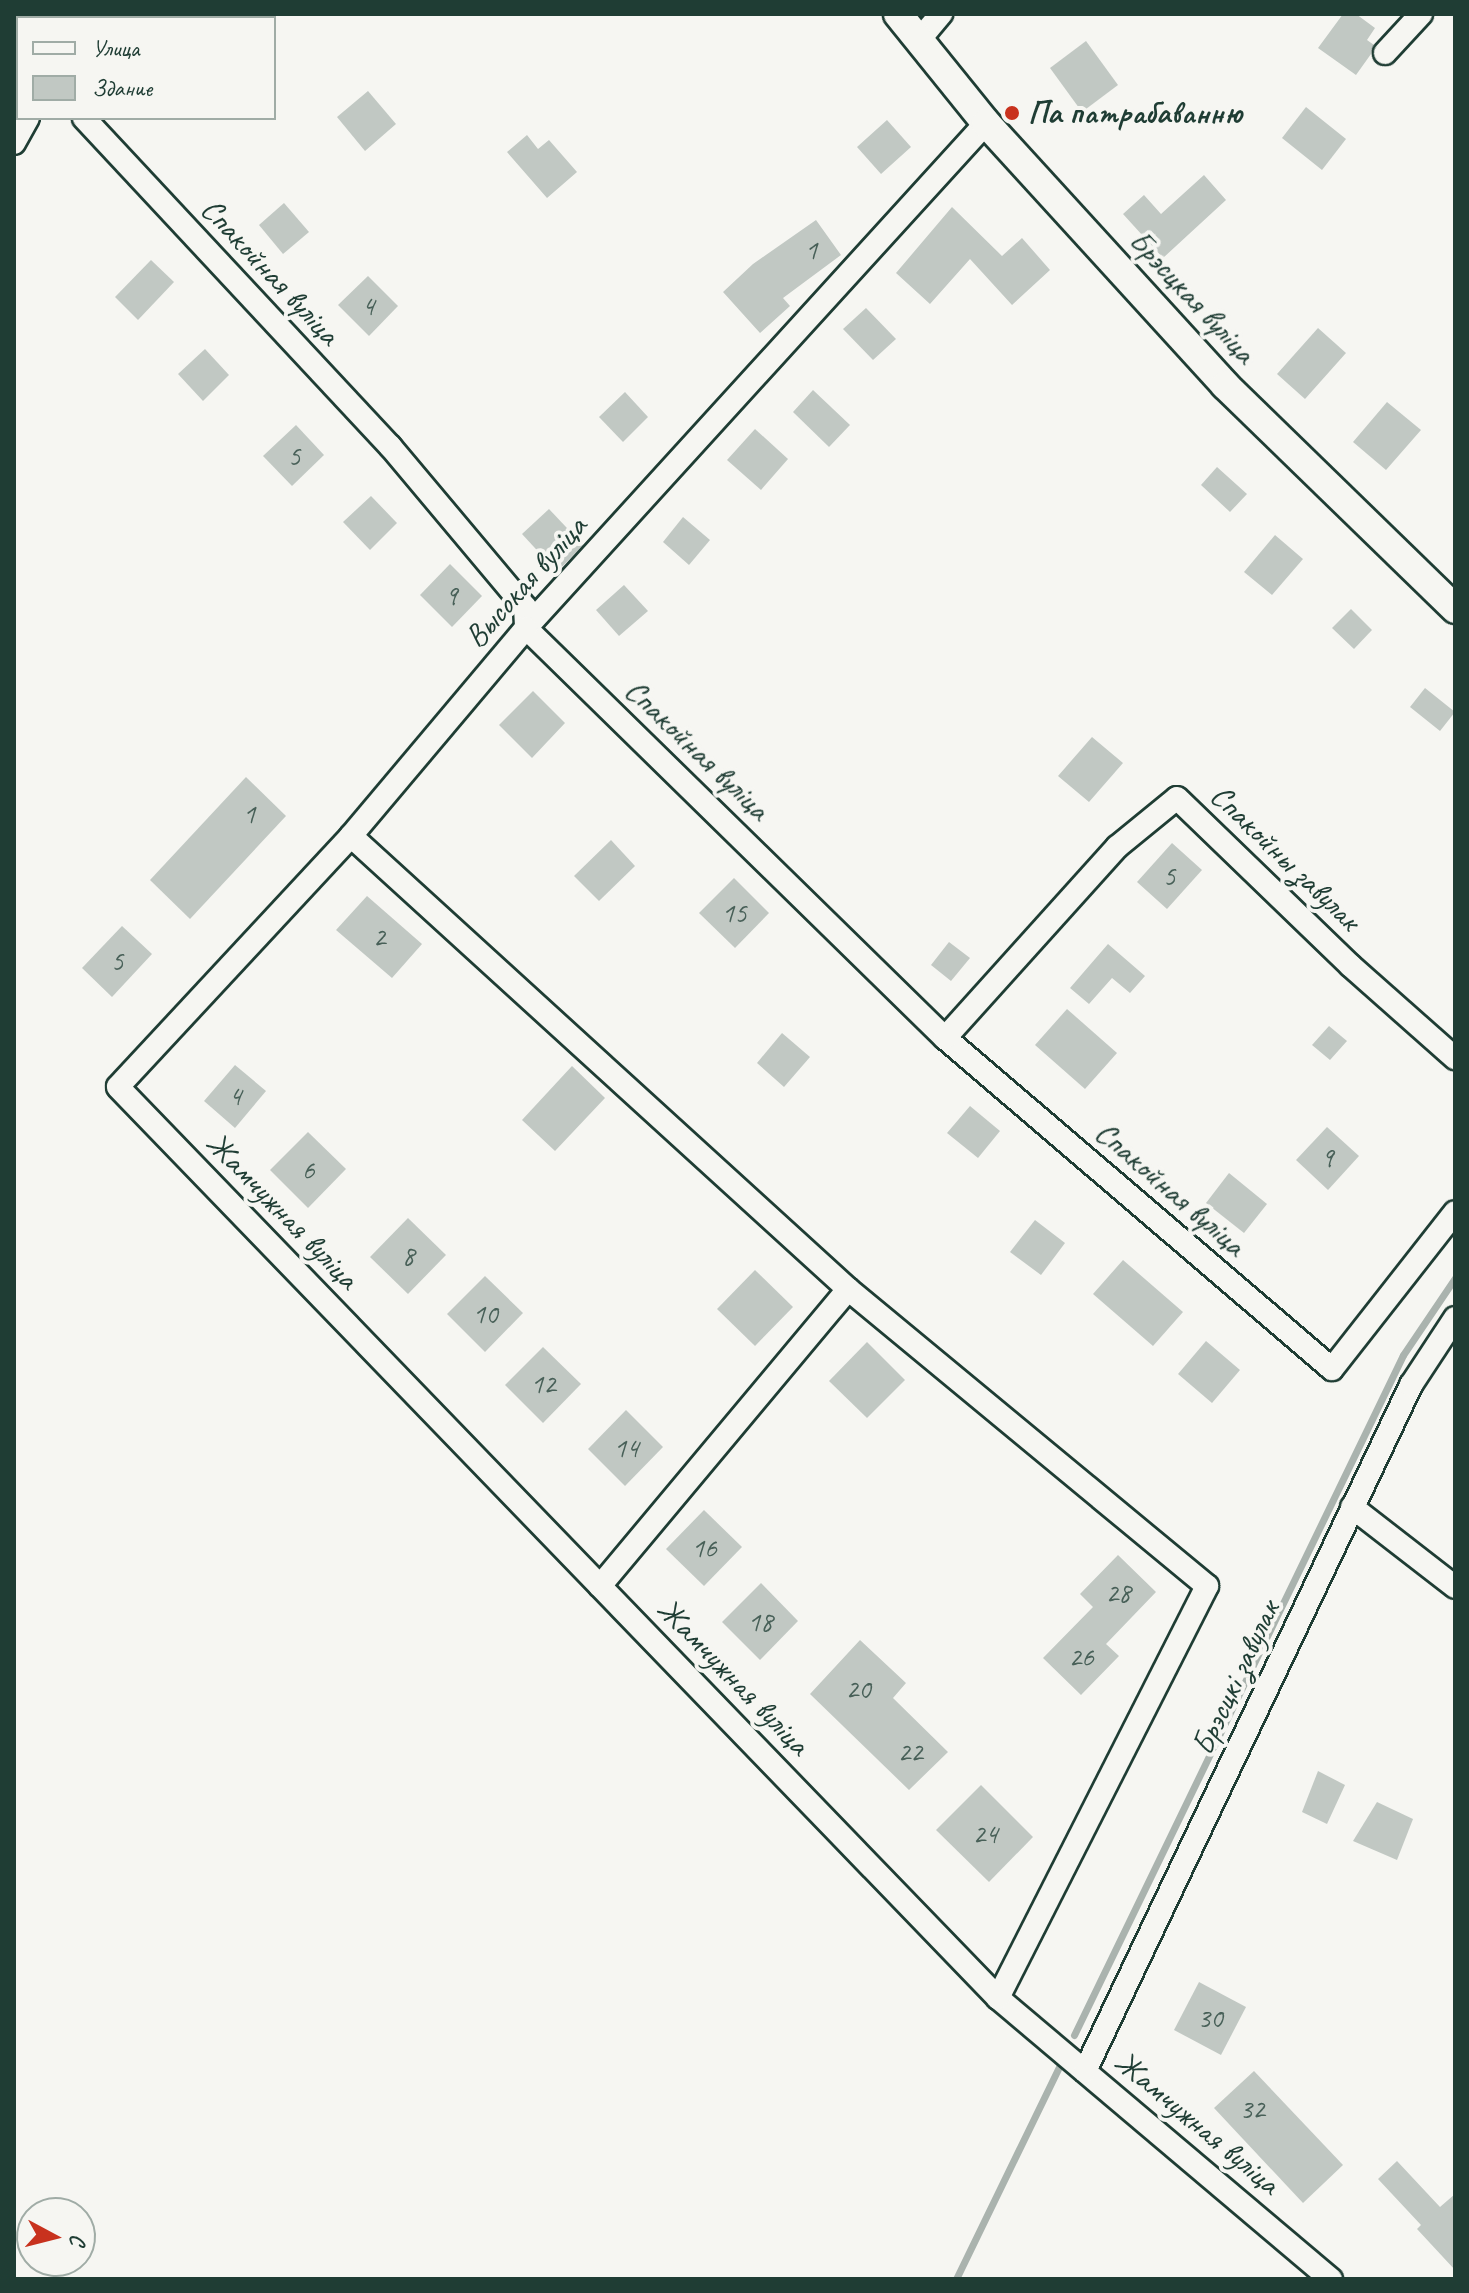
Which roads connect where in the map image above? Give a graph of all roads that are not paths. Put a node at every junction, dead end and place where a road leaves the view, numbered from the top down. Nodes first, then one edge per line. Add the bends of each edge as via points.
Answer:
1 (898, 14) edge
2 (941, 14) edge
3 (1421, 14) edge
4 (920, 39) junction
5 (1385, 53) dead end
6 (27, 120) edge
7 (86, 120) edge
8 (986, 123) junction
9 (14, 143) edge
10 (1455, 609) edge
11 (526, 628) junction
12 (351, 836) junction
13 (945, 1038) junction
14 (1455, 1058) edge
15 (118, 1087) joint
16 (1455, 1212) edge
17 (848, 1289) junction
18 (1455, 1318) edge
19 (1352, 1507) junction
20 (600, 1586) junction
21 (1455, 1587) edge
22 (998, 1998) junction
23 (1085, 2071) junction
24 (1331, 2279) edge

1 - 4 street, Брэсцкая вуліца
2 - 4 street
3 - 5 street
4 - 8 street, Брэсцкая вуліца
6 - 9 street
7 - 11 street, Спакойная вуліца via 390,446 525,607
8 - 10 street, Брэсцкая вуліца via 1225,385
8 - 11 street, Высокая вуліца
11 - 12 street, Высокая вуліца
11 - 13 street, Спакойная вуліца
12 - 15 street, Высокая вуліца
12 - 17 street
13 - 14 street, Спакойны завулак via 1117,847 1177,798
13 - 16 street, Спакойная вуліца via 1332,1369
15 - 20 street, Жамчужная вуліца
17 - 20 street
17 - 22 street via 1207,1586
18 - 19 street, Брэсцкі завулак via 1411,1385
19 - 21 street
19 - 23 street, Брэсцкі завулак
20 - 22 street, Жамчужная вуліца
22 - 23 street, Жамчужная вуліца
23 - 24 street, Жамчужная вуліца

